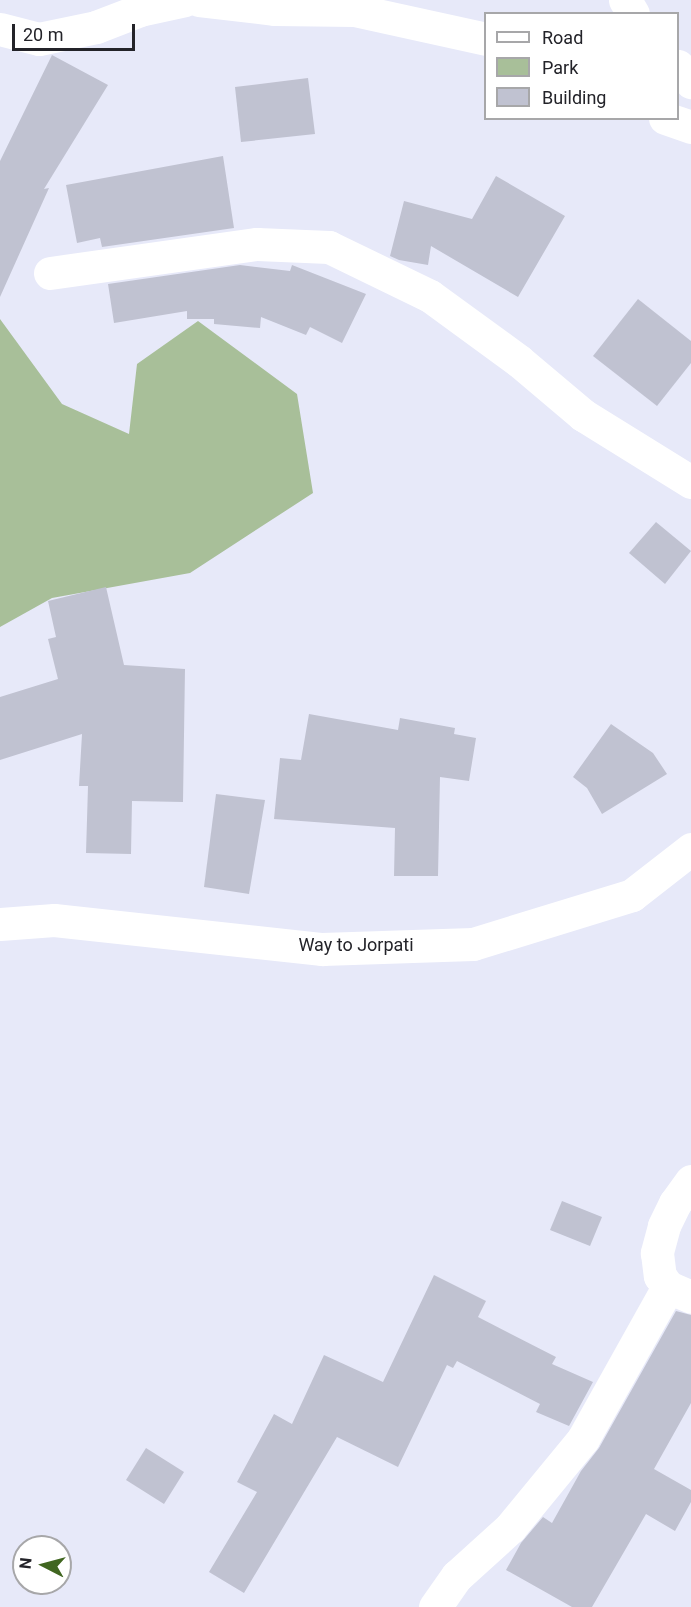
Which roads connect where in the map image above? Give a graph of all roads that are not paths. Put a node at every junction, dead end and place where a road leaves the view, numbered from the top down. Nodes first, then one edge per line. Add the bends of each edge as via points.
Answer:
1 (185, 0) edge
2 (199, 0) edge
3 (0, 29) edge
4 (484, 39) edge
5 (679, 67) edge
6 (691, 82) edge
7 (670, 120) edge
8 (691, 127) edge
9 (50, 273) dead end
10 (691, 482) edge
11 (691, 849) edge
12 (0, 924) edge
13 (691, 1181) edge
14 (680, 1292) edge
15 (435, 1607) edge

1 - 3 street via 140,10 96,27 39,39
2 - 4 street via 275,9 354,10
5 - 6 street
7 - 8 street
9 - 10 street via 256,244 329,247 430,296 519,361 583,415
11 - 12 street, Way to Jorpati via 632,895 473,944 322,949 54,920
13 - 14 street via 664,1226 657,1253 660,1276
14 - 15 street via 583,1439 510,1528 457,1576

